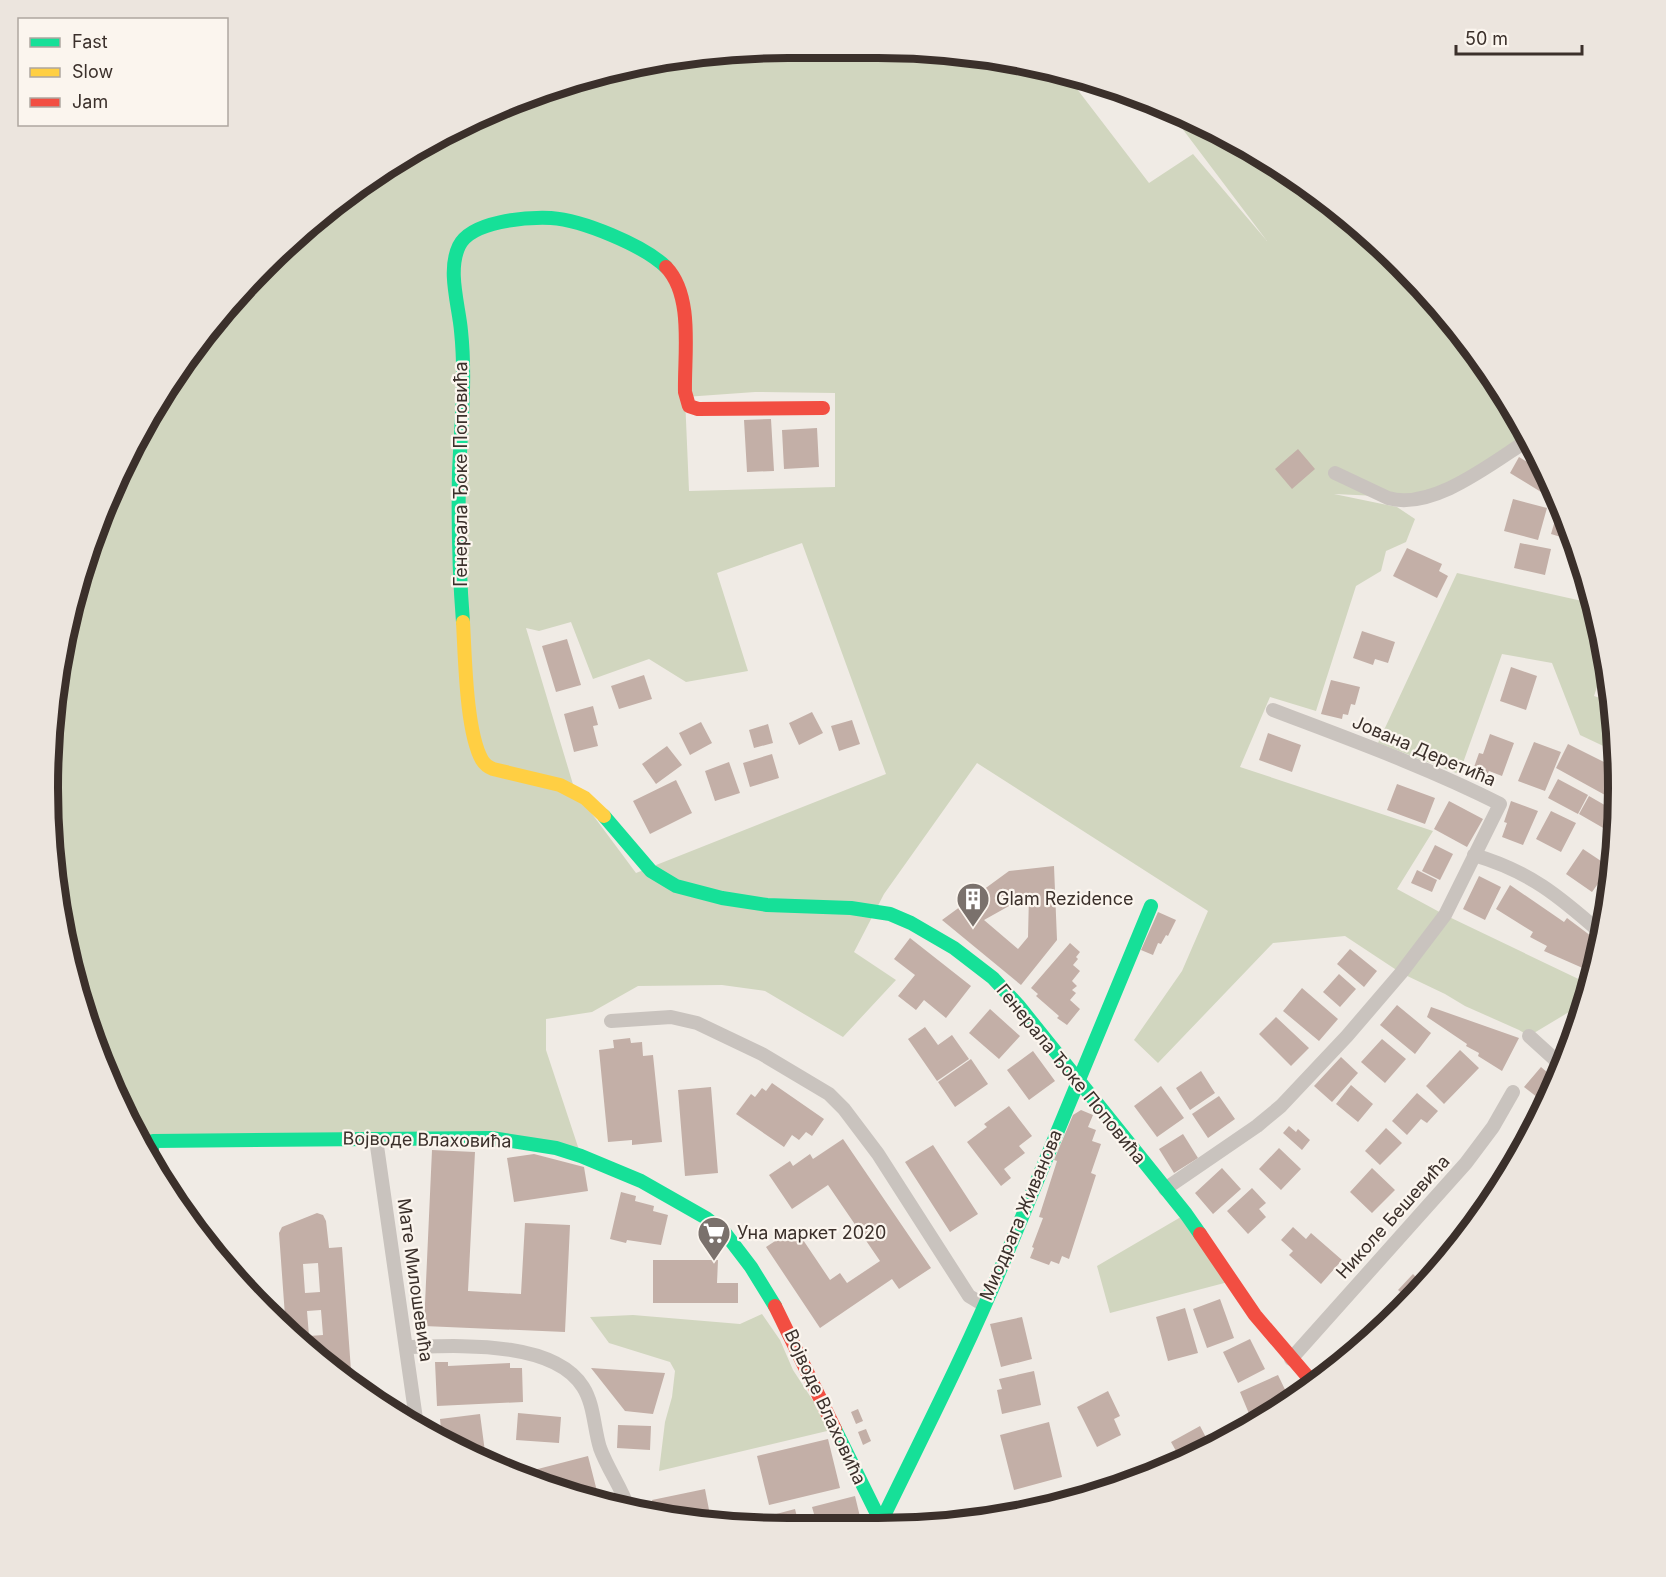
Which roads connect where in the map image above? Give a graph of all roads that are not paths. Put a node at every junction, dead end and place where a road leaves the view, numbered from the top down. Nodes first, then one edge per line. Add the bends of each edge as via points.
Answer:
1 (823, 408) dead end
2 (1521, 445) edge
3 (1335, 473) dead end
4 (1273, 710) dead end
5 (1474, 855) junction
6 (1151, 906) dead end
7 (1594, 928) edge
8 (611, 1021) dead end
9 (1529, 1036) dead end
10 (1555, 1060) edge
11 (1077, 1081) junction
12 (1513, 1092) dead end
13 (376, 1139) junction
14 (152, 1146) edge
15 (1165, 1189) junction
16 (984, 1305) junction
17 (406, 1347) junction
18 (1291, 1359) junction
19 (1308, 1378) edge
20 (416, 1416) edge
21 (624, 1499) edge
22 (880, 1518) edge
23 (886, 1518) edge

1 - 11 street, Генерала Ђоке Поповића via 689,406 685,396 682,296 668,270 647,251 571,220 552,218 526,218 466,235 454,269 462,341 458,512 462,625 471,716 480,757 493,770 560,785 585,798 651,871 676,886 767,905 872,910 911,923 954,948 993,978
2 - 3 street via 1458,484 1411,500 1396,501
4 - 5 street, Јована Деретића via 1381,751 1500,804
5 - 7 street via 1539,883
5 - 15 street via 1445,915 1340,1044 1257,1126
6 - 11 street, Миодрага Живанова
8 - 16 street via 671,1017 697,1023 762,1054 829,1094 878,1154 969,1296
9 - 10 street
11 - 15 street, Генерала Ђоке Поповића
11 - 16 street, Миодрага Живанова
12 - 18 street, Николе Бешевића via 1466,1163
13 - 14 street, Војводе Влаховића via 153,1141
13 - 17 street, Мате Милошевића
13 - 22 street, Војводе Влаховића via 492,1138 556,1148 640,1181 725,1233 774,1302
15 - 18 street, Генерала Ђоке Поповића
16 - 23 street, Миодрага Живанова
17 - 20 street, Мате Милошевића
17 - 21 street via 506,1350 539,1357 570,1372 585,1390 600,1448
18 - 19 street, Генерала Ђоке Поповића

